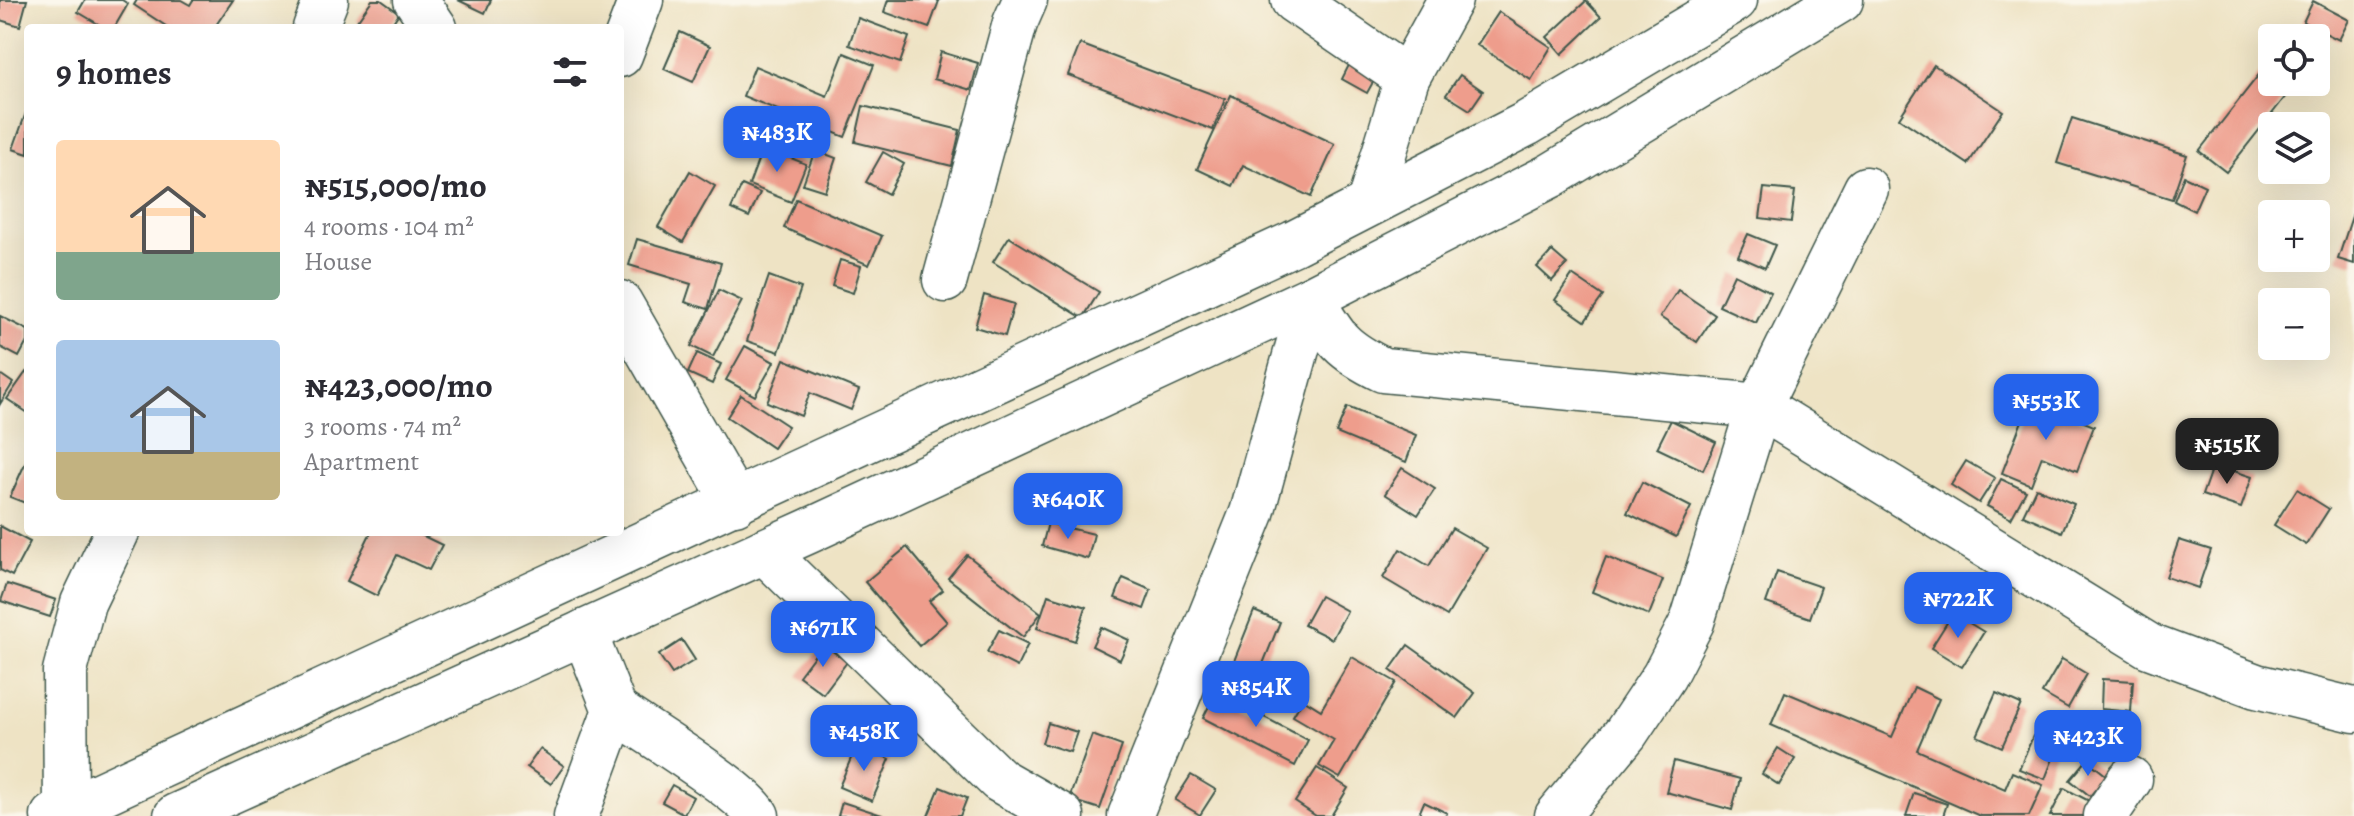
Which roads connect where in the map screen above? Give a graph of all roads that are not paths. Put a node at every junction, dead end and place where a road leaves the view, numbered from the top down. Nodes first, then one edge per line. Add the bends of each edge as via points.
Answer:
1 (416, 0) edge
2 (641, 0) edge
3 (1025, 0) edge
4 (1293, 0) edge
5 (1450, 0) edge
6 (1735, 0) edge
7 (1841, 0) edge
8 (432, 24) edge
9 (624, 45) edge
10 (1407, 78) junction
11 (1866, 189) dead end
12 (1369, 203) junction
13 (945, 280) dead end
14 (1311, 298) junction
15 (624, 310) edge
16 (1759, 406) junction
17 (735, 503) junction
18 (115, 536) edge
19 (764, 551) junction
20 (584, 632) junction
21 (615, 710) junction
22 (2354, 710) edge
23 (2130, 779) dead end
24 (60, 813) edge
25 (176, 816) edge
26 (576, 816) edge
27 (757, 816) edge
28 (1062, 816) edge
29 (1130, 816) edge
30 (1557, 816) edge
31 (2105, 816) edge

1 - 8 street
2 - 9 street
3 - 13 street
4 - 10 street
5 - 10 street
6 - 12 street via 1526,124
7 - 14 street via 1550,176
10 - 12 street
11 - 16 street
12 - 17 street via 1294,243
14 - 16 street via 1333,336 1353,355 1383,370
14 - 19 street
14 - 29 street via 1252,513
15 - 17 street
16 - 22 street via 2149,646 2256,686
16 - 30 street via 1692,622 1626,733
17 - 24 street
18 - 24 street via 83,603 65,671
19 - 20 street
19 - 28 street via 999,780
20 - 21 street
20 - 25 street
21 - 26 street
21 - 27 street via 729,788
23 - 31 street

